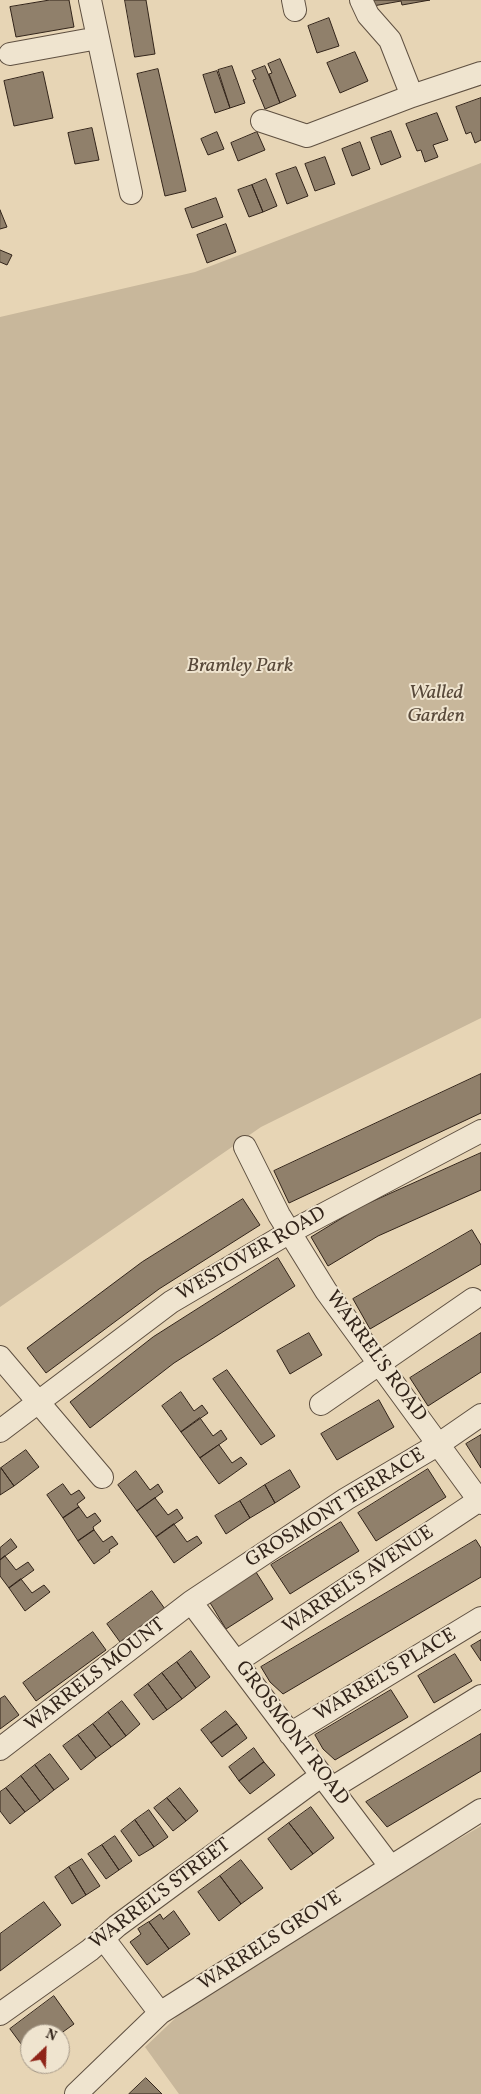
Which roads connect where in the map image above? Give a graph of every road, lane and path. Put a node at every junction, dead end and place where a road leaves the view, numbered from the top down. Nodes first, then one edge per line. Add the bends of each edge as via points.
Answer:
1 (90, 0) edge
2 (361, 0) edge
3 (98, 38) junction
4 (10, 54) dead end
5 (481, 73) edge
6 (412, 96) junction
7 (262, 121) dead end
8 (131, 193) dead end
9 (481, 1131) edge
10 (245, 1147) dead end
11 (290, 1232) junction
12 (473, 1299) dead end
13 (0, 1357) edge
14 (378, 1363) junction
15 (37, 1401) junction
16 (321, 1404) dead end
17 (481, 1416) edge
18 (0, 1430) edge
19 (439, 1444) junction
20 (102, 1478) dead end
21 (480, 1501) edge
22 (191, 1602) junction
23 (481, 1618) edge
24 (236, 1662) junction
25 (481, 1696) edge
26 (290, 1734) junction
27 (0, 1750) edge
28 (327, 1781) junction
29 (481, 1810) edge
30 (390, 1866) junction
31 (103, 1938) junction
32 (160, 2013) junction
33 (0, 2014) edge
34 (76, 2094) edge

1 - 3 street
2 - 6 street via 368,15 390,40
3 - 4 street
3 - 8 street
5 - 6 street
6 - 7 street via 307,136
9 - 11 street, WESTOVER ROAD
10 - 11 street, WARREL'S ROAD
11 - 14 street, WARREL'S ROAD via 326,1291
11 - 15 street, WESTOVER ROAD via 171,1302
12 - 14 street
13 - 15 street
14 - 16 street
14 - 19 street, WARREL'S ROAD
15 - 18 street, WESTOVER ROAD
15 - 20 street
17 - 19 street, GROSMONT TERRACE
19 - 21 street, WARREL'S ROAD
19 - 22 street, GROSMONT TERRACE via 346,1499
21 - 24 street, WARREL'S AVENUE
22 - 24 street, GROSMONT ROAD
22 - 27 street, WARRELS MOUNT
23 - 26 street, WARREL'S PLACE
24 - 26 street, GROSMONT ROAD
25 - 28 street, WARREL'S STREET
26 - 28 street, GROSMONT ROAD
28 - 30 street, GROSMONT ROAD
28 - 31 street, WARREL'S STREET
29 - 30 street, WARRELS GROVE
30 - 32 street, WARRELS GROVE
31 - 32 street
31 - 33 street, WARREL'S STREET
32 - 34 street, WARRELS GROVE

